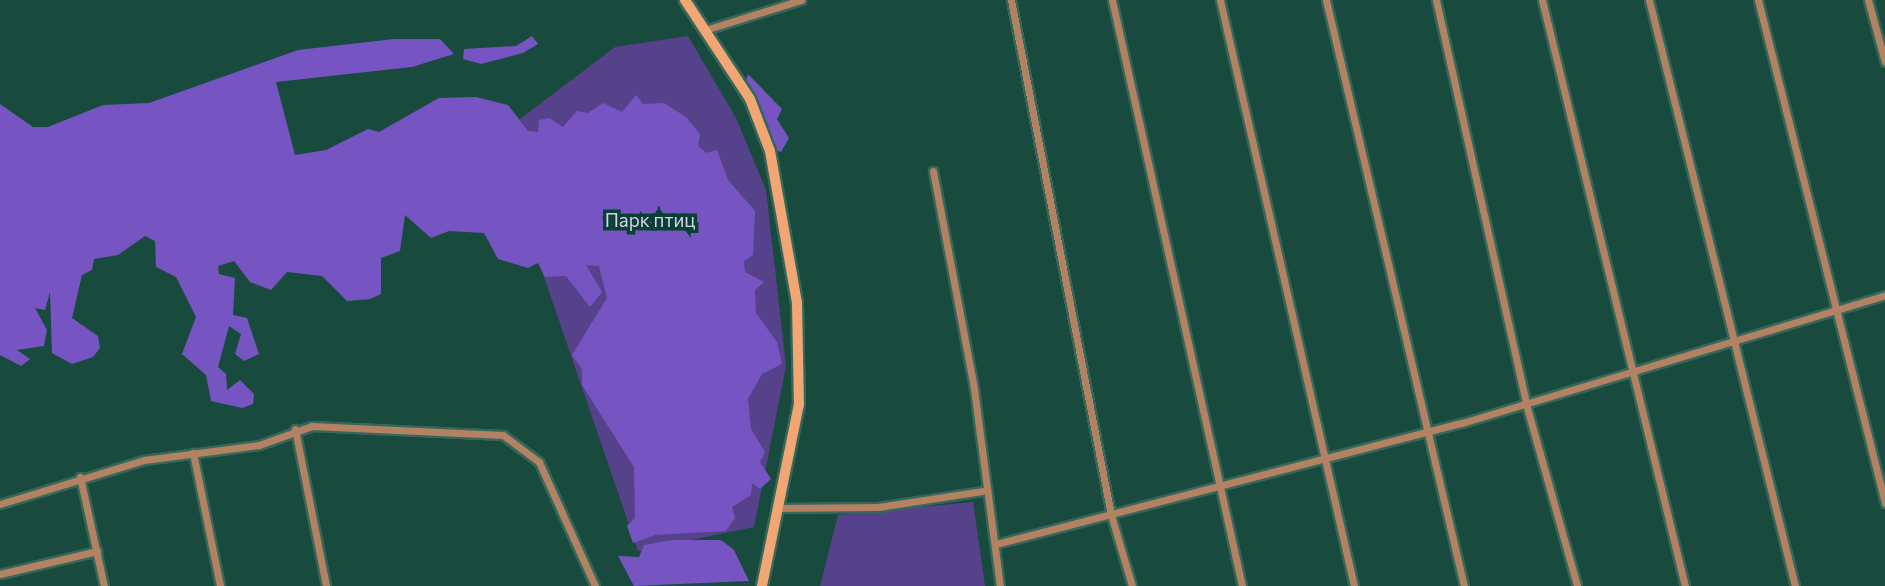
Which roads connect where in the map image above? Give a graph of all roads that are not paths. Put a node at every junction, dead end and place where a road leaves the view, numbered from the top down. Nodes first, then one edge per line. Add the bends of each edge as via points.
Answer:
1 (685, 0) edge
2 (801, 0) edge
3 (1011, 0) edge
4 (1112, 0) edge
5 (1220, 0) edge
6 (1326, 0) edge
7 (1436, 0) edge
8 (1542, 0) edge
9 (1649, 0) edge
10 (1758, 0) edge
11 (1868, 0) edge
12 (705, 30) junction
13 (1885, 62) edge
14 (933, 171) dead end
15 (1885, 295) edge
16 (1837, 310) junction
17 (1736, 341) junction
18 (1630, 373) junction
19 (1526, 404) junction
20 (295, 429) junction
21 (1426, 433) junction
22 (193, 453) junction
23 (1322, 460) junction
24 (80, 477) junction
25 (1217, 488) junction
26 (982, 491) junction
27 (1885, 503) edge
28 (0, 504) edge
29 (778, 508) junction
30 (1111, 515) junction
31 (996, 544) junction
32 (97, 551) junction
33 (0, 574) edge
34 (104, 586) edge
35 (220, 586) edge
36 (326, 586) edge
37 (595, 586) edge
38 (762, 586) edge
39 (1000, 586) edge
40 (1132, 586) edge
41 (1242, 586) edge
42 (1354, 586) edge
43 (1464, 586) edge
44 (1577, 586) edge
45 (1685, 586) edge
46 (1795, 586) edge

1 - 12 main road
2 - 12 street
3 - 30 street
4 - 25 street
5 - 23 street
6 - 21 street
7 - 19 street
8 - 18 street
9 - 17 street
10 - 16 street
11 - 13 street
12 - 29 main road via 750,99 770,151 787,236 802,369
14 - 26 street via 974,388
15 - 16 street
16 - 17 street
16 - 27 street
17 - 18 street
17 - 46 street
18 - 19 street
18 - 45 street
19 - 21 street
19 - 44 street
20 - 22 street via 259,444
20 - 36 street
20 - 37 street via 463,430 503,435 523,445 539,462
21 - 23 street
21 - 43 street
22 - 24 street
22 - 35 street
23 - 25 street
23 - 42 street
24 - 28 street
24 - 32 street
25 - 30 street
25 - 41 street
26 - 29 street via 878,506
26 - 31 street
29 - 38 main road
30 - 31 street
30 - 40 street
31 - 39 street
32 - 33 street
32 - 34 street

